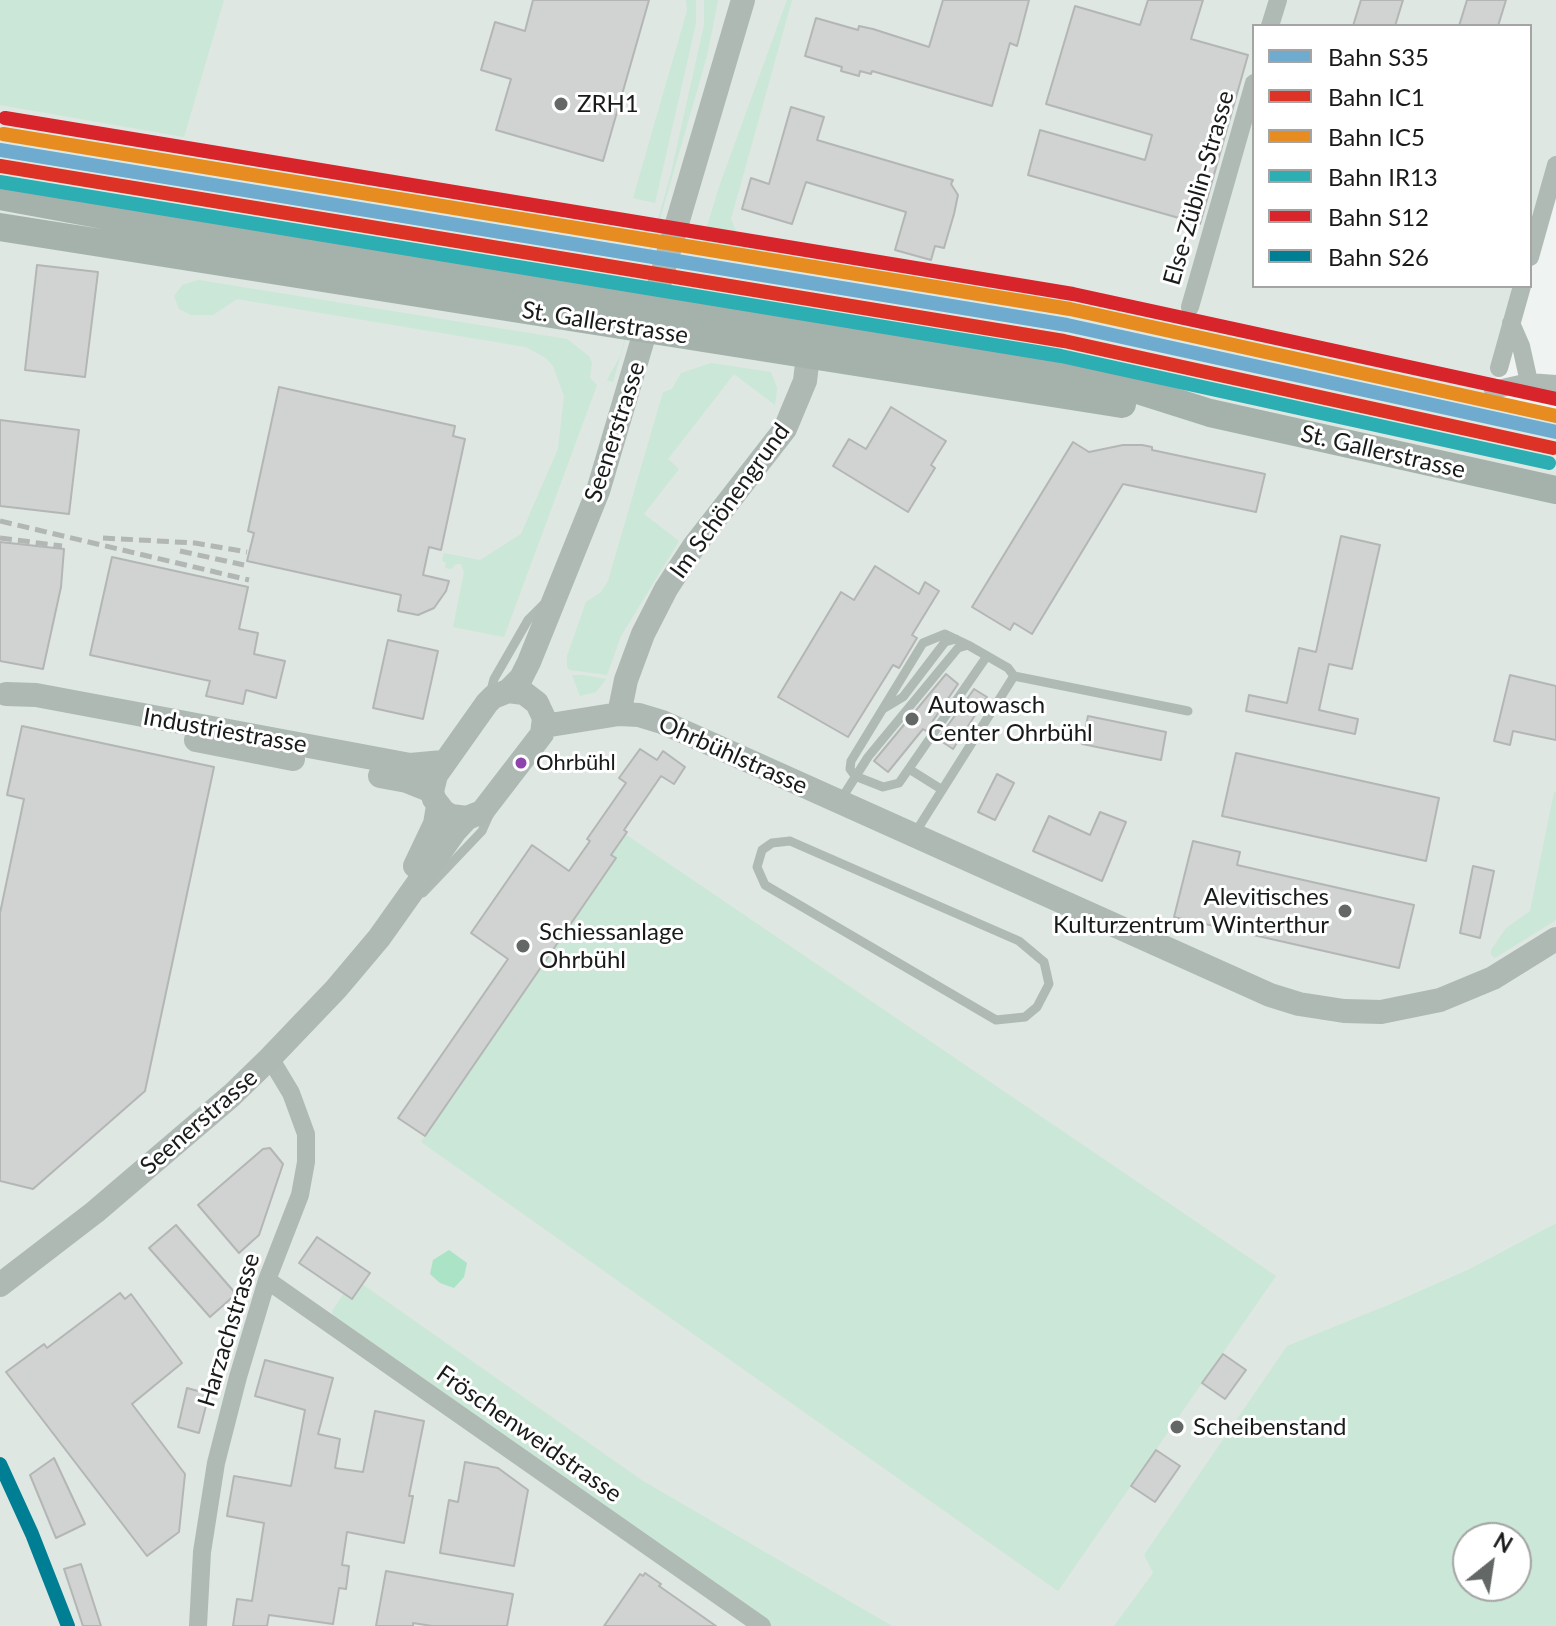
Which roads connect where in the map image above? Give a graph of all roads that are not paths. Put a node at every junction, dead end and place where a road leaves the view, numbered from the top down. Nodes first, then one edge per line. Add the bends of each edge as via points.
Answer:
1 (743, 0) edge
2 (1278, 0) edge
3 (1271, 24) edge
4 (1252, 90) edge
5 (1556, 165) edge
6 (0, 196) edge
7 (0, 227) edge
8 (1532, 250) edge
9 (1521, 288) edge
10 (1190, 307) dead end
11 (600, 310) junction
12 (1511, 323) junction
13 (810, 342) junction
14 (1499, 368) dead end
15 (1529, 382) junction
16 (1556, 384) edge
17 (1493, 390) dead end
18 (1556, 490) edge
19 (562, 585) junction
20 (956, 639) junction
21 (968, 645) junction
22 (987, 656) junction
23 (1014, 676) junction
24 (3, 694) edge
25 (498, 697) junction
26 (882, 710) junction
27 (1188, 711) dead end
28 (619, 714) junction
29 (540, 715) junction
30 (443, 762) junction
31 (909, 769) junction
32 (855, 776) junction
33 (941, 789) junction
34 (495, 797) junction
35 (435, 798) junction
36 (839, 803) junction
37 (467, 818) junction
38 (914, 836) junction
39 (757, 867) joint
40 (379, 938) junction
41 (1556, 939) edge
42 (270, 1058) junction
43 (267, 1280) junction
44 (0, 1285) edge
45 (198, 1626) edge
46 (762, 1626) edge

1 - 19 main road, Seenerstrasse via 598,491
2 - 3 street
4 - 10 street, Else-Züblin-Strasse
5 - 8 street
6 - 11 main road, St. Gallerstrasse
7 - 11 main road, St. Gallerstrasse
9 - 12 street
11 - 13 main road, St. Gallerstrasse
12 - 14 street
12 - 15 street
13 - 18 main road, St. Gallerstrasse via 1051,370 1210,413
13 - 28 main road, Im Schönengrund via 805,381 785,429 666,589 643,634
15 - 16 street
15 - 17 street
19 - 25 main road, Seenerstrasse via 525,670
19 - 29 main road, Seenerstrasse
20 - 21 lane
20 - 26 lane via 945,642 903,697
20 - 26 lane via 945,634 923,643
21 - 22 lane
21 - 32 lane via 958,648
22 - 23 lane
22 - 31 lane
23 - 27 lane
23 - 33 lane
24 - 30 main road, Industriestrasse via 36,695 410,765
24 - 35 main road, Industriestrasse via 34,707 407,781
25 - 29 main road via 524,693
25 - 30 main road, Seenerstrasse
26 - 32 lane via 851,761
28 - 29 main road, Ohrbühlstrasse
28 - 36 main road, Ohrbühlstrasse via 662,722
29 - 34 main road, Seenerstrasse via 538,741
30 - 35 main road, Seenerstrasse via 436,775
31 - 32 lane via 899,783 883,787
31 - 33 lane
32 - 36 lane
33 - 38 lane
34 - 37 main road, Seenerstrasse via 482,812
34 - 40 lane, Seenerstrasse via 482,831
35 - 37 main road via 451,816
35 - 40 main road, Seenerstrasse via 435,824
36 - 38 main road, Ohrbühlstrasse
37 - 40 main road, Seenerstrasse
38 - 41 main road, Ohrbühlstrasse via 1270,995 1315,1008 1381,1012 1440,1000 1493,978
39 - 39 lane via 762,850 790,841 1019,941 1044,962 1049,984 1025,1017 996,1020 765,885
40 - 42 main road, Seenerstrasse
42 - 43 street, Harzachstrasse via 306,1134 306,1162 300,1195
42 - 44 main road, Seenerstrasse via 95,1212
43 - 45 street, Harzachstrasse via 216,1463 202,1552
43 - 46 street, Fröschenweidstrasse

